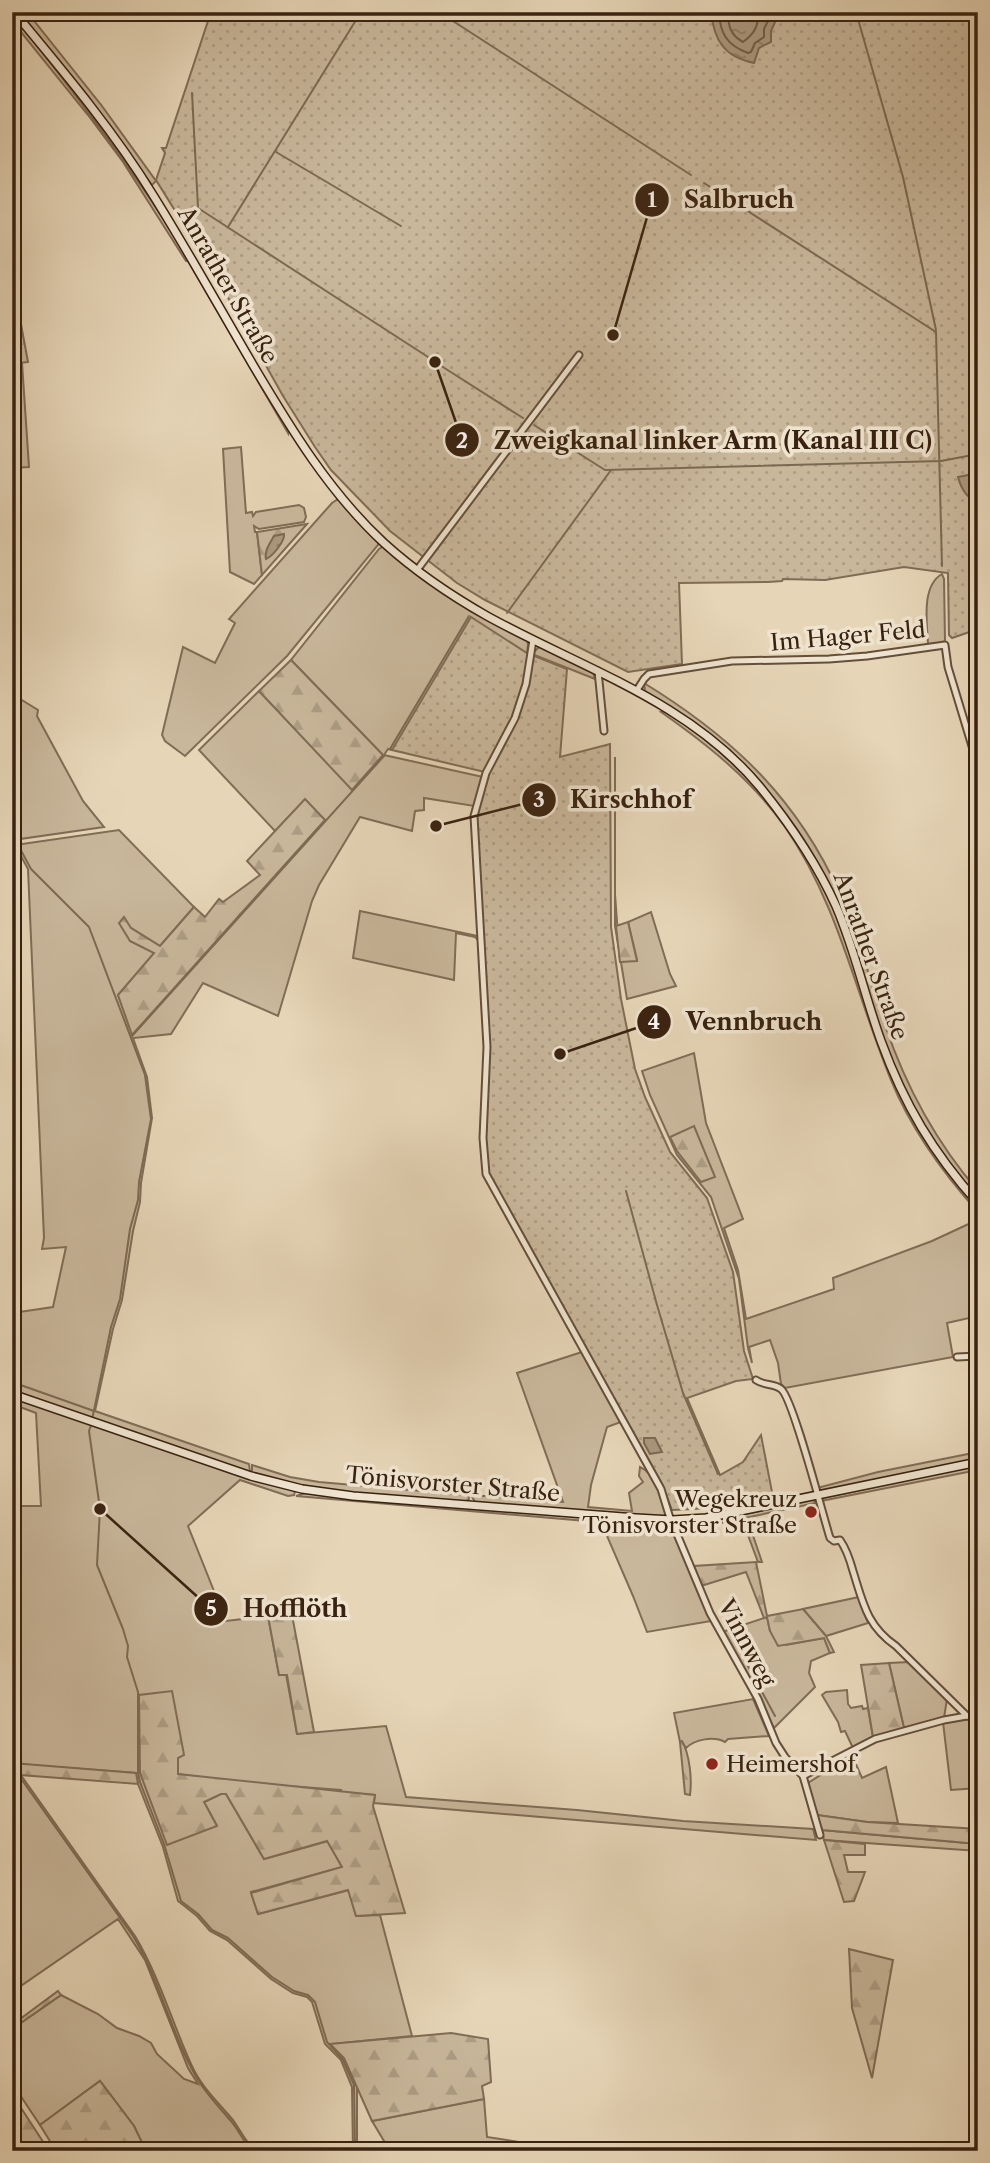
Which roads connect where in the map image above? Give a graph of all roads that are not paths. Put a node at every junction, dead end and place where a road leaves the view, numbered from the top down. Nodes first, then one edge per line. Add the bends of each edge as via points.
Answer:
1 (14, 12) edge
2 (579, 355) dead end
3 (417, 570) junction
4 (533, 640) junction
5 (598, 670) junction
6 (638, 690) junction
7 (604, 731) dead end
8 (978, 766) edge
9 (978, 1203) edge
10 (978, 1356) edge
11 (957, 1357) dead end
12 (757, 1380) dead end
13 (12, 1394) edge
14 (978, 1462) edge
15 (818, 1496) junction
16 (671, 1520) junction
17 (978, 1714) edge
18 (967, 1716) junction
19 (803, 1776) junction
20 (820, 1835) dead end

1 - 3 main road, Anrather Straße via 93,109 152,192 293,432 321,471 383,541
2 - 3 street
3 - 4 main road, Anrather Straße
4 - 5 main road, Anrather Straße
4 - 16 street, Vinnweg via 515,718 486,773 474,816 487,1047 482,1138 486,1174 661,1489
5 - 6 main road, Anrather Straße
5 - 7 street
6 - 8 street, Im Hager Feld via 649,674 732,661 842,658 945,645
6 - 9 main road, Anrather Straße via 722,748 757,782 792,827 837,909 899,1086 949,1171
10 - 11 street
12 - 15 street via 784,1390
13 - 16 main road, Tönisvorster Straße via 270,1482 324,1493
14 - 15 main road, Tönisvorster Straße
15 - 16 main road, Tönisvorster Straße via 706,1518
15 - 18 street via 830,1538 840,1540 846,1549 871,1622
16 - 19 street, Vinnweg via 710,1613 758,1699 776,1744
17 - 18 street
18 - 19 street via 875,1739
19 - 20 street, Vinnweg

